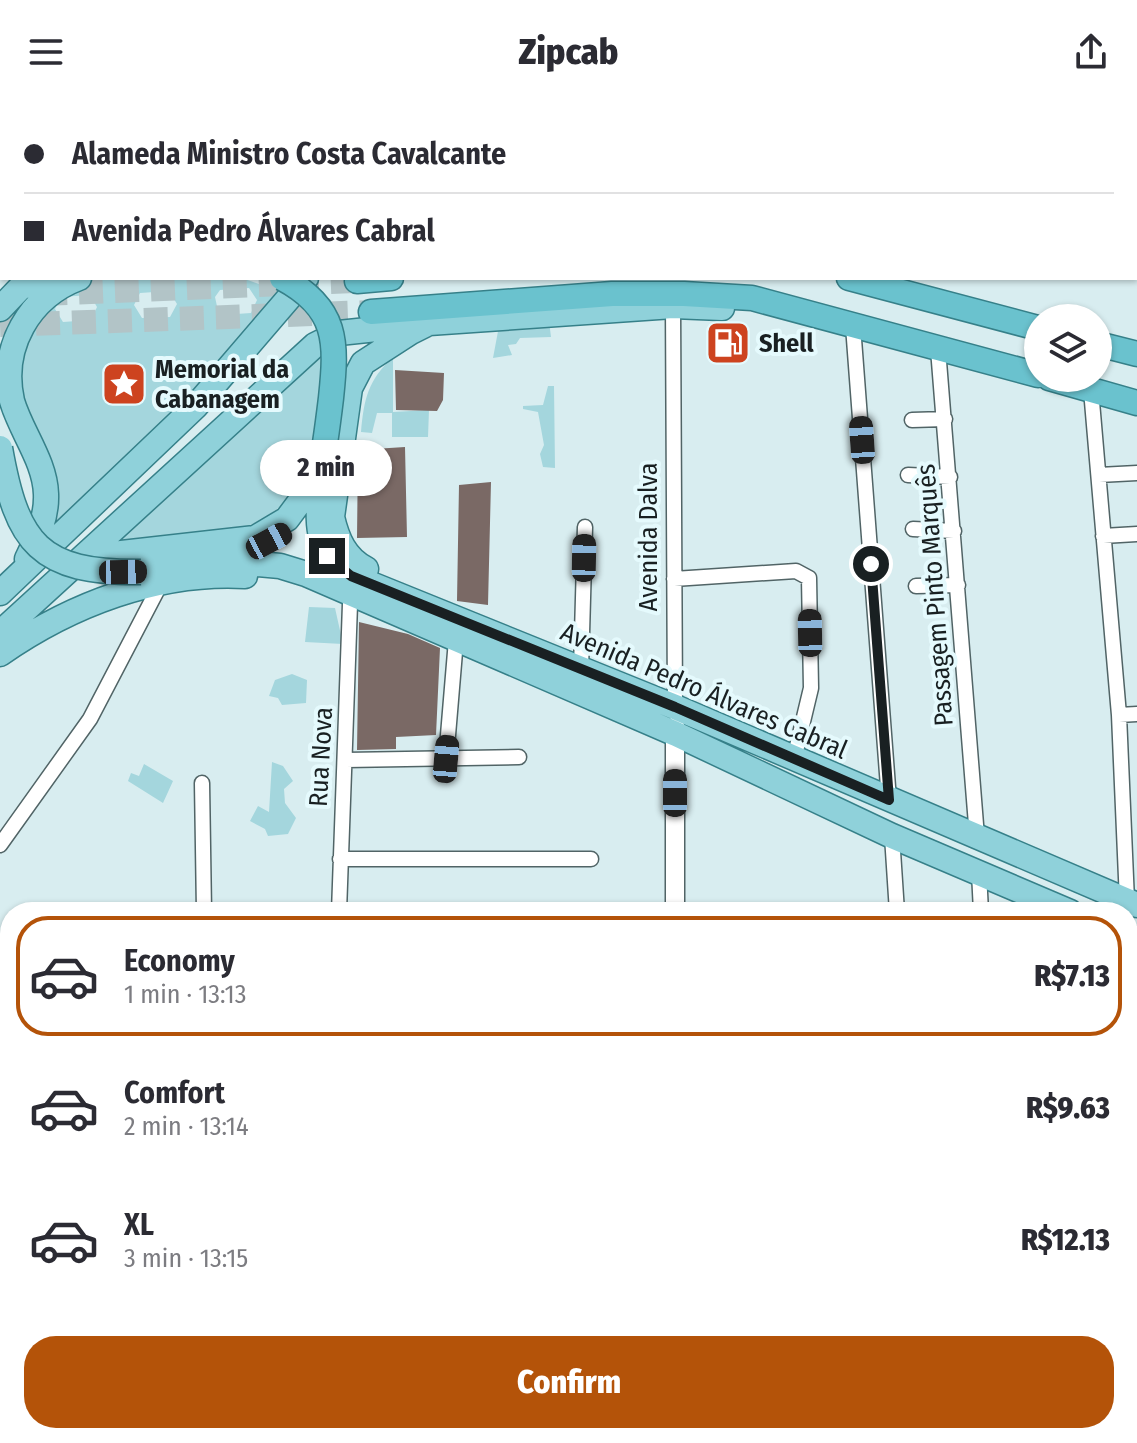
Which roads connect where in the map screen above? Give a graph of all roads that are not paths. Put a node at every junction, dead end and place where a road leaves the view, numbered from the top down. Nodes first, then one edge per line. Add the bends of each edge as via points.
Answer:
1 (39, 280) tunnel mouth
2 (75, 280) edge
3 (285, 280) edge
4 (304, 280) edge
5 (368, 280) edge
6 (864, 280) edge
7 (357, 281) dead end
8 (887, 283) edge
9 (673, 306) junction
10 (0, 309) edge
11 (795, 310) junction
12 (371, 312) tunnel mouth
13 (429, 323) junction
14 (1024, 324) edge
15 (853, 326) junction
16 (1112, 348) edge
17 (938, 349) junction
18 (1137, 354) edge
19 (1024, 371) edge
20 (1091, 392) edge
21 (1098, 392) edge
22 (1137, 403) edge
23 (945, 419) junction
24 (912, 420) dead end
25 (0, 448) edge
26 (1137, 473) edge
27 (320, 474) junction
28 (908, 475) dead end
29 (1099, 475) junction
30 (950, 477) junction
31 (585, 527) dead end
32 (913, 529) dead end
33 (954, 531) junction
34 (1137, 534) edge
35 (1103, 536) junction
36 (86, 557) junction
37 (205, 559) junction
38 (150, 578) junction
39 (674, 579) junction
40 (958, 585) junction
41 (8, 586) edge
42 (916, 586) dead end
43 (350, 604) junction
44 (428, 628) junction
45 (0, 633) edge
46 (504, 637) junction
47 (456, 640) junction
48 (0, 654) edge
49 (581, 669) junction
50 (675, 707) junction
51 (1137, 714) edge
52 (1119, 715) junction
53 (676, 734) junction
54 (519, 757) dead end
55 (446, 759) junction
56 (794, 759) junction
57 (346, 760) junction
58 (202, 783) dead end
59 (889, 800) junction
60 (892, 836) junction
61 (977, 837) junction
62 (1130, 838) edge
63 (0, 845) edge
64 (340, 859) junction
65 (591, 859) dead end
66 (979, 872) junction
67 (204, 902) edge
68 (339, 902) edge
69 (675, 902) edge
70 (896, 902) edge
71 (980, 902) edge
72 (1031, 902) edge
73 (1130, 902) edge
74 (1132, 902) edge

1 - 10 main road via 20,288
2 - 41 main road via 48,294 28,313 9,356 11,400 46,492 42,527
3 - 27 highway, bridge via 315,302 332,330 335,358
4 - 41 main road via 196,406
5 - 7 highway
6 - 8 highway
8 - 14 highway
9 - 11 main road
9 - 13 main road
9 - 39 street, Avenida Dalva
11 - 12 highway via 752,298 612,294
11 - 15 highway
13 - 36 main road via 339,333 315,345
13 - 46 main road via 378,351 356,374 332,517 351,560 482,620
15 - 17 highway
15 - 59 street
16 - 18 highway
17 - 19 highway
17 - 23 street, Passagem Pinto Marquês
20 - 29 street
21 - 22 highway
23 - 24 street
23 - 30 street, Passagem Pinto Marquês
25 - 38 main road, bridge via 9,500 32,541 65,564
26 - 29 street
27 - 36 main road via 287,519 255,538
27 - 37 main road via 308,506 284,534 244,551
27 - 46 main road, Avenida Pedro Álvares Cabral via 319,538 340,568
28 - 30 street
29 - 35 street
30 - 33 street, Passagem Pinto Marquês
31 - 49 street
32 - 33 street
33 - 40 street, Passagem Pinto Marquês
34 - 35 street
35 - 52 street
36 - 45 main road
37 - 38 main road
37 - 44 main road via 280,566 306,574
38 - 43 main road via 246,576
38 - 48 main road via 64,615
38 - 63 street via 90,719
39 - 50 street, Avenida Dalva
39 - 56 street via 796,571 809,578 811,688
40 - 42 street
40 - 61 street, Passagem Pinto Marquês
43 - 44 main road
43 - 57 street, Rua Nova
44 - 47 main road, Avenida Pedro Álvares Cabral
46 - 49 main road, Avenida Pedro Álvares Cabral
47 - 53 main road, Avenida Pedro Álvares Cabral
47 - 55 street
49 - 50 main road, Avenida Pedro Álvares Cabral
50 - 53 street, Avenida Dalva
50 - 56 main road, Avenida Pedro Álvares Cabral
51 - 52 street
52 - 62 street
53 - 60 main road, Avenida Pedro Álvares Cabral
53 - 69 street, Avenida Dalva
54 - 55 street
55 - 57 street
56 - 59 main road, Avenida Pedro Álvares Cabral
57 - 64 street, Rua Nova
58 - 67 street
59 - 61 main road, Avenida Pedro Álvares Cabral
60 - 66 main road, Avenida Pedro Álvares Cabral
60 - 70 street
61 - 73 main road, Avenida Pedro Álvares Cabral
62 - 74 street
64 - 65 street
64 - 68 street, Rua Nova
66 - 71 street
66 - 72 main road, Avenida Pedro Álvares Cabral

